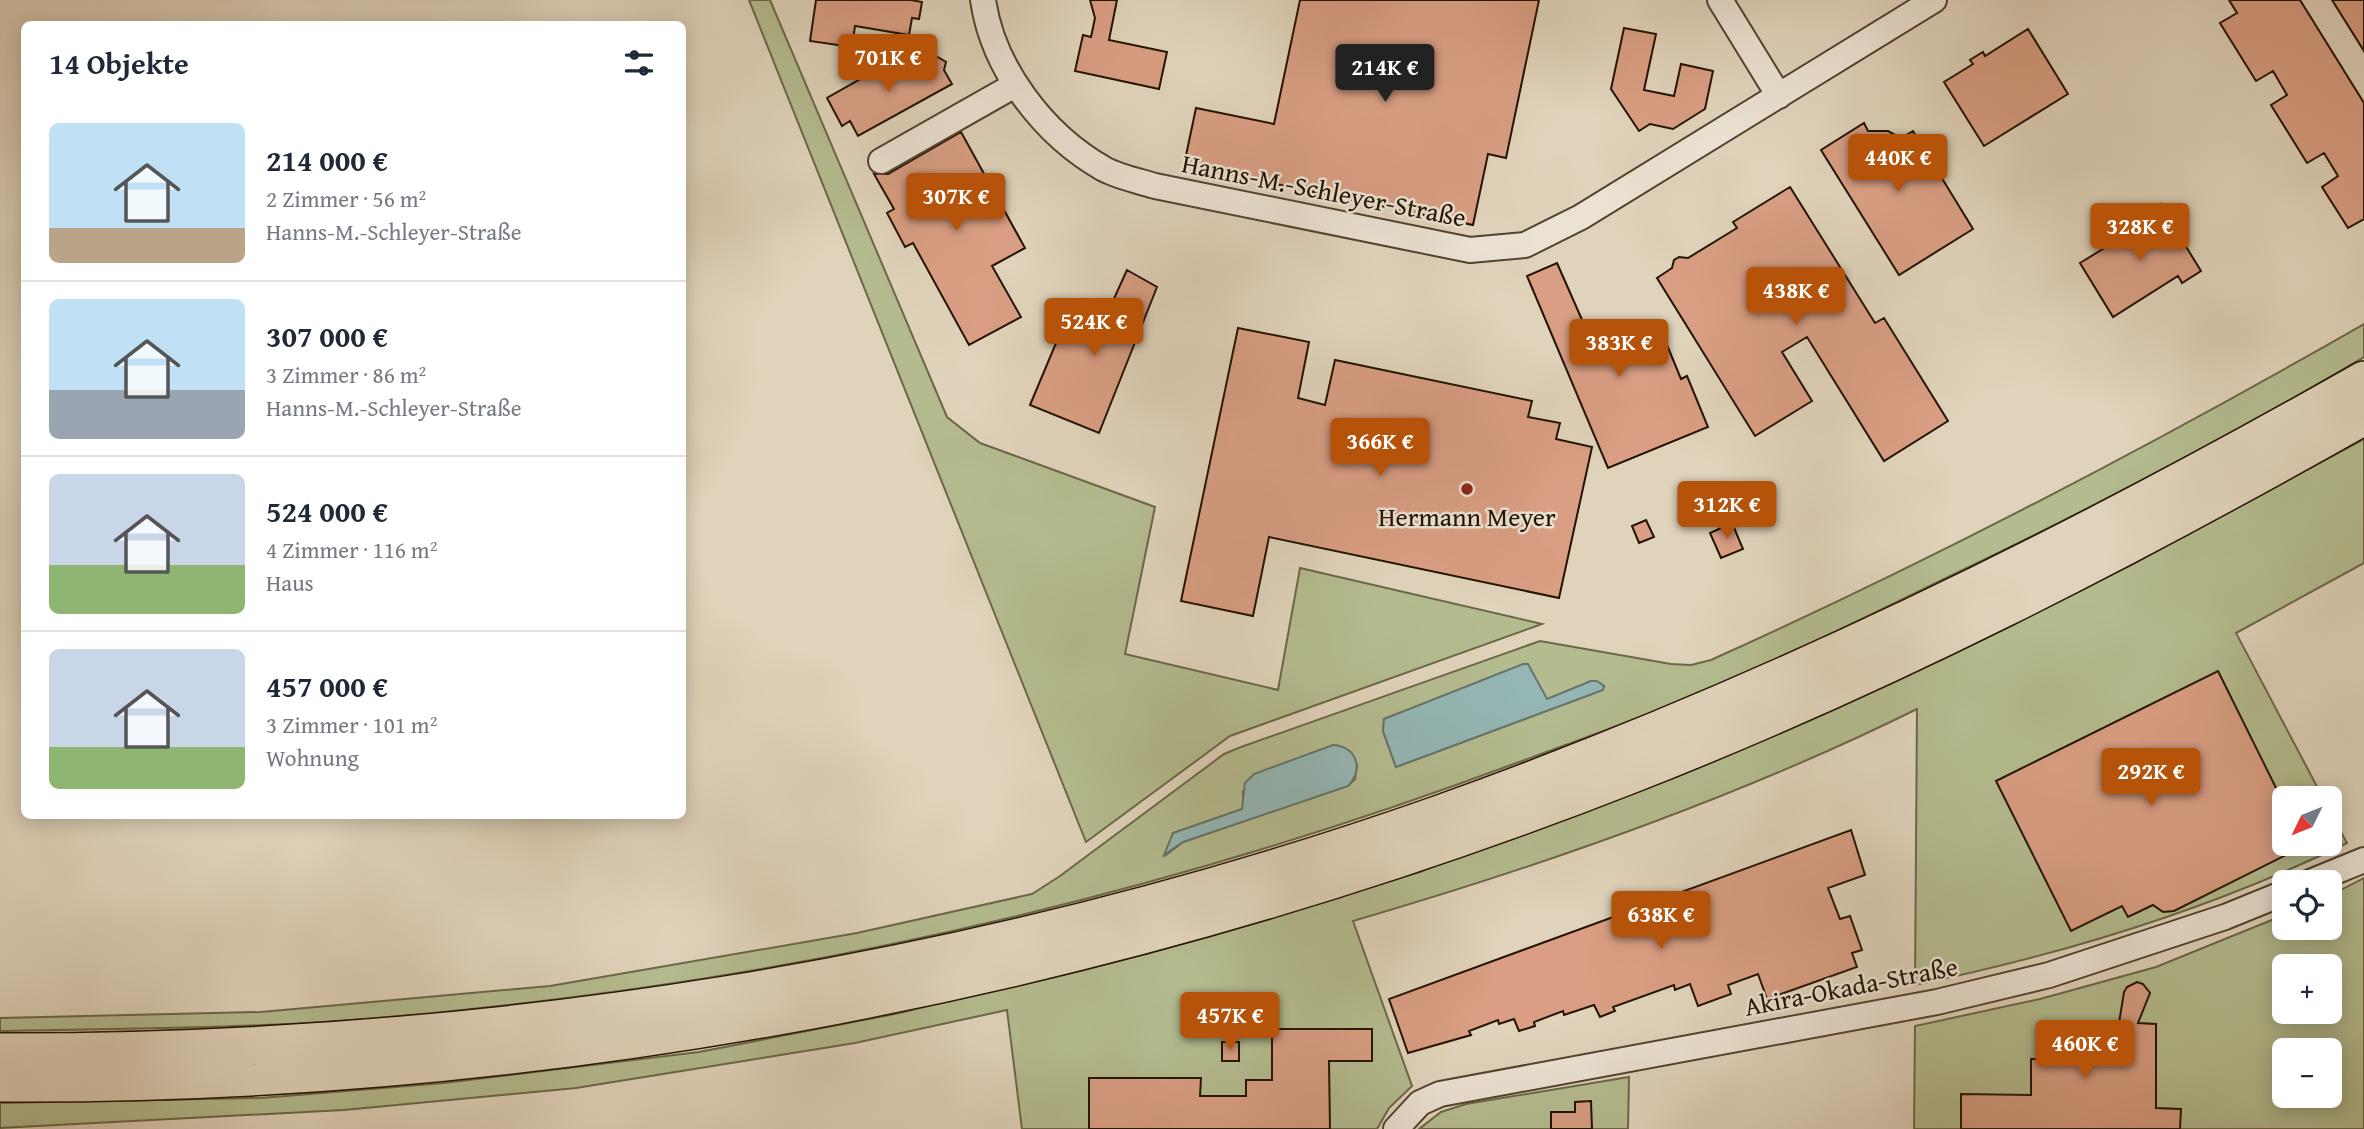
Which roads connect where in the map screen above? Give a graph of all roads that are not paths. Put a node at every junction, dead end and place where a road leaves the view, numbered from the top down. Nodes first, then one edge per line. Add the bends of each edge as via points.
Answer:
1 (982, 0) edge
2 (1720, 0) edge
3 (1934, 0) edge
4 (1014, 85) junction
5 (1779, 96) junction
6 (881, 161) dead end
7 (2364, 380) edge
8 (2364, 416) edge
9 (2364, 860) edge
10 (2339, 870) edge
11 (2272, 898) edge
12 (0, 1052) edge
13 (0, 1083) edge
14 (1396, 1129) edge

1 - 4 street, Hanns-M.-Schleyer-Straße via 985,19
2 - 5 street
3 - 5 street, Hanns-M.-Schleyer-Straße
4 - 5 street, Hanns-M.-Schleyer-Straße via 1062,140 1106,170 1155,187 1470,250 1525,245 1570,223
4 - 6 street
7 - 12 highway via 2048,551 1741,696 1434,815 1194,891 869,969 599,1014 447,1032 270,1045
8 - 13 highway via 2033,593 1735,732 1444,844 1185,925 888,997 612,1043 318,1073
9 - 10 street
11 - 14 street, Akira-Okada-Straße via 2049,975 1937,1002 1440,1094 1420,1103

